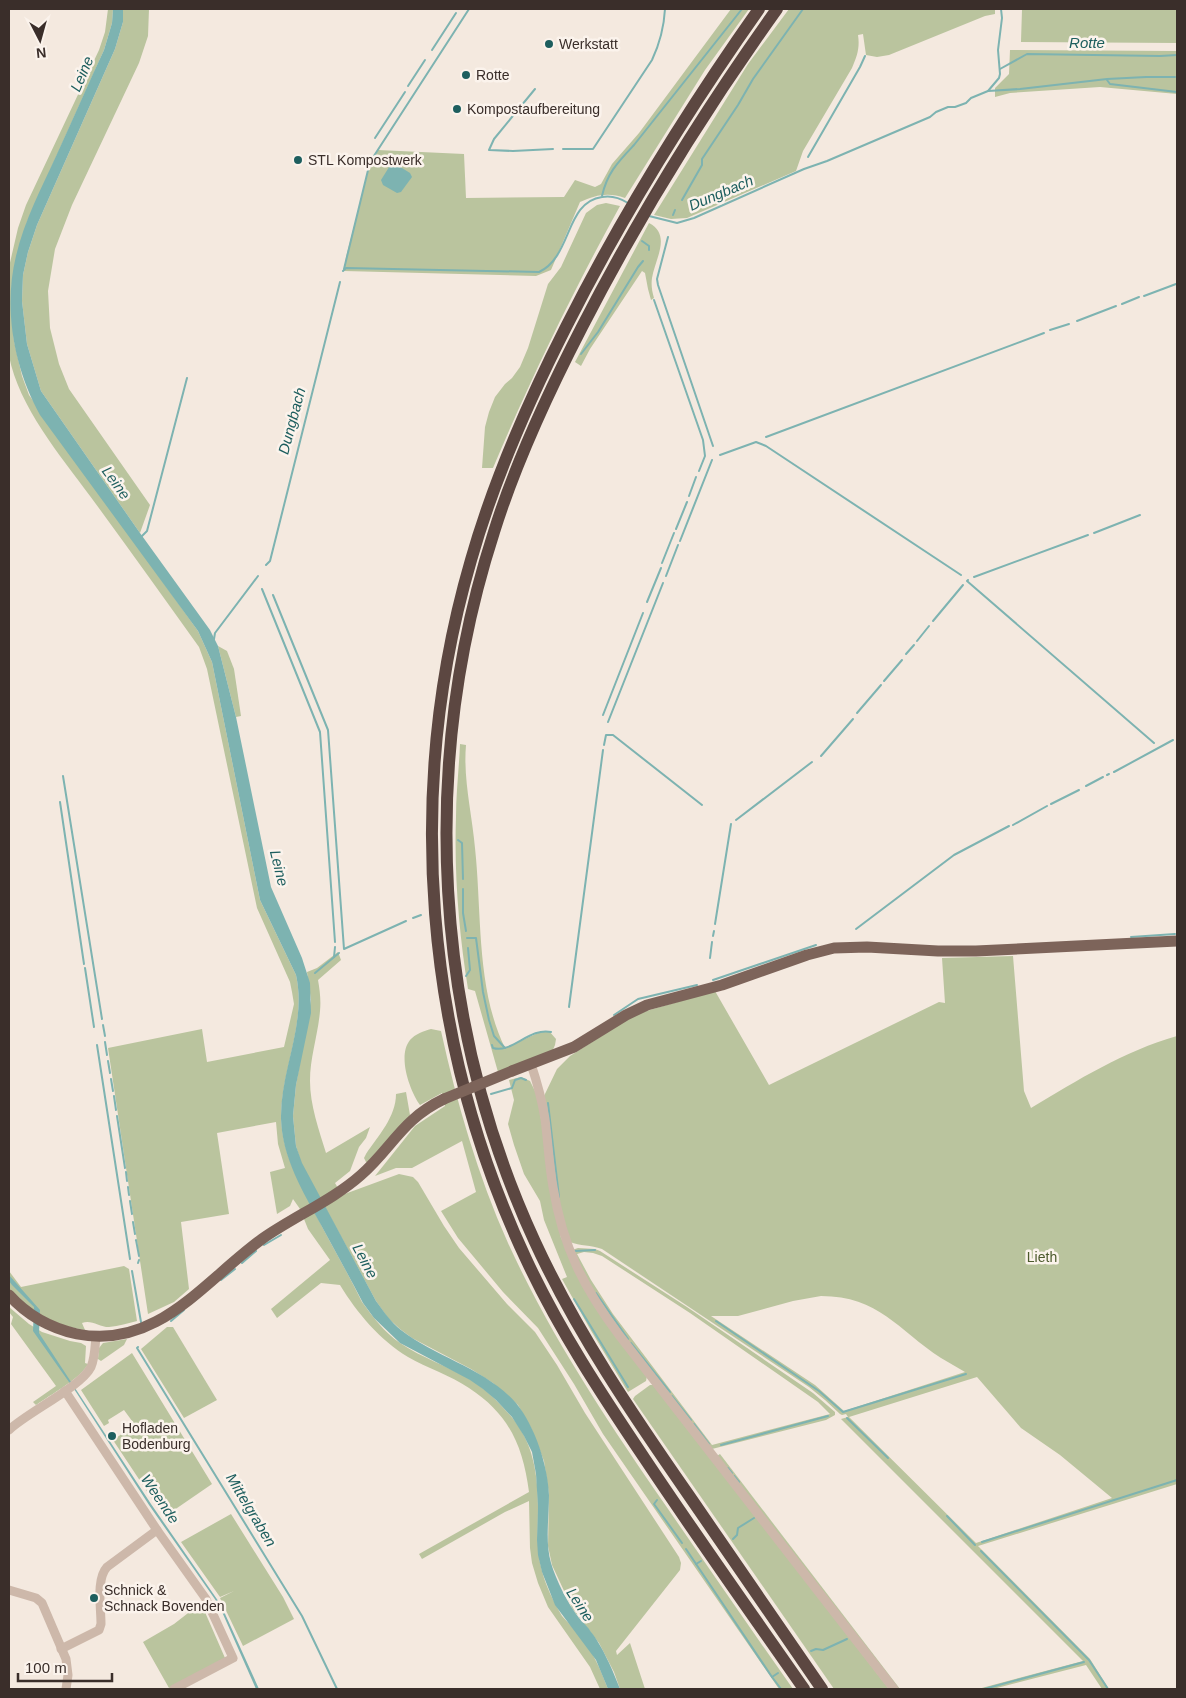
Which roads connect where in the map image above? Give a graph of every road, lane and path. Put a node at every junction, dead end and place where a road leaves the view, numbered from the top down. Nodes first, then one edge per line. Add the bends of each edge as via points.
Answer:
1 (759, 9) edge
2 (777, 9) edge
3 (1177, 941) edge
4 (531, 1064) junction
5 (9, 1295) edge
6 (96, 1336) junction
7 (66, 1390) junction
8 (9, 1430) edge
9 (157, 1530) junction
10 (9, 1590) edge
11 (61, 1648) junction
12 (66, 1689) edge
13 (174, 1689) edge
14 (804, 1689) edge
15 (822, 1689) edge
16 (894, 1689) edge

1 - 14 highway via 703,90 620,225 528,407 487,509 460,599 440,703 432,790 432,877 440,963 454,1048 476,1130 504,1210 540,1288 610,1407
2 - 15 highway via 713,101 632,232 540,414 502,508 477,590 459,676 447,781 447,877 454,962 468,1045 491,1129 523,1216 581,1332 623,1400
3 - 4 main road via 976,951 867,946 834,948 642,1007 581,1044
4 - 6 main road, bridge via 444,1099 418,1114 361,1176 251,1247 165,1318 128,1333
4 - 16 street via 543,1104 558,1214 570,1253 588,1290 619,1335
5 - 6 main road via 45,1324
6 - 7 street via 92,1364 87,1373
7 - 8 street
7 - 9 street
9 - 11 street via 101,1574 101,1624 98,1630
9 - 13 street via 206,1599 233,1658
10 - 11 street via 39,1600
11 - 12 street via 68,1675

